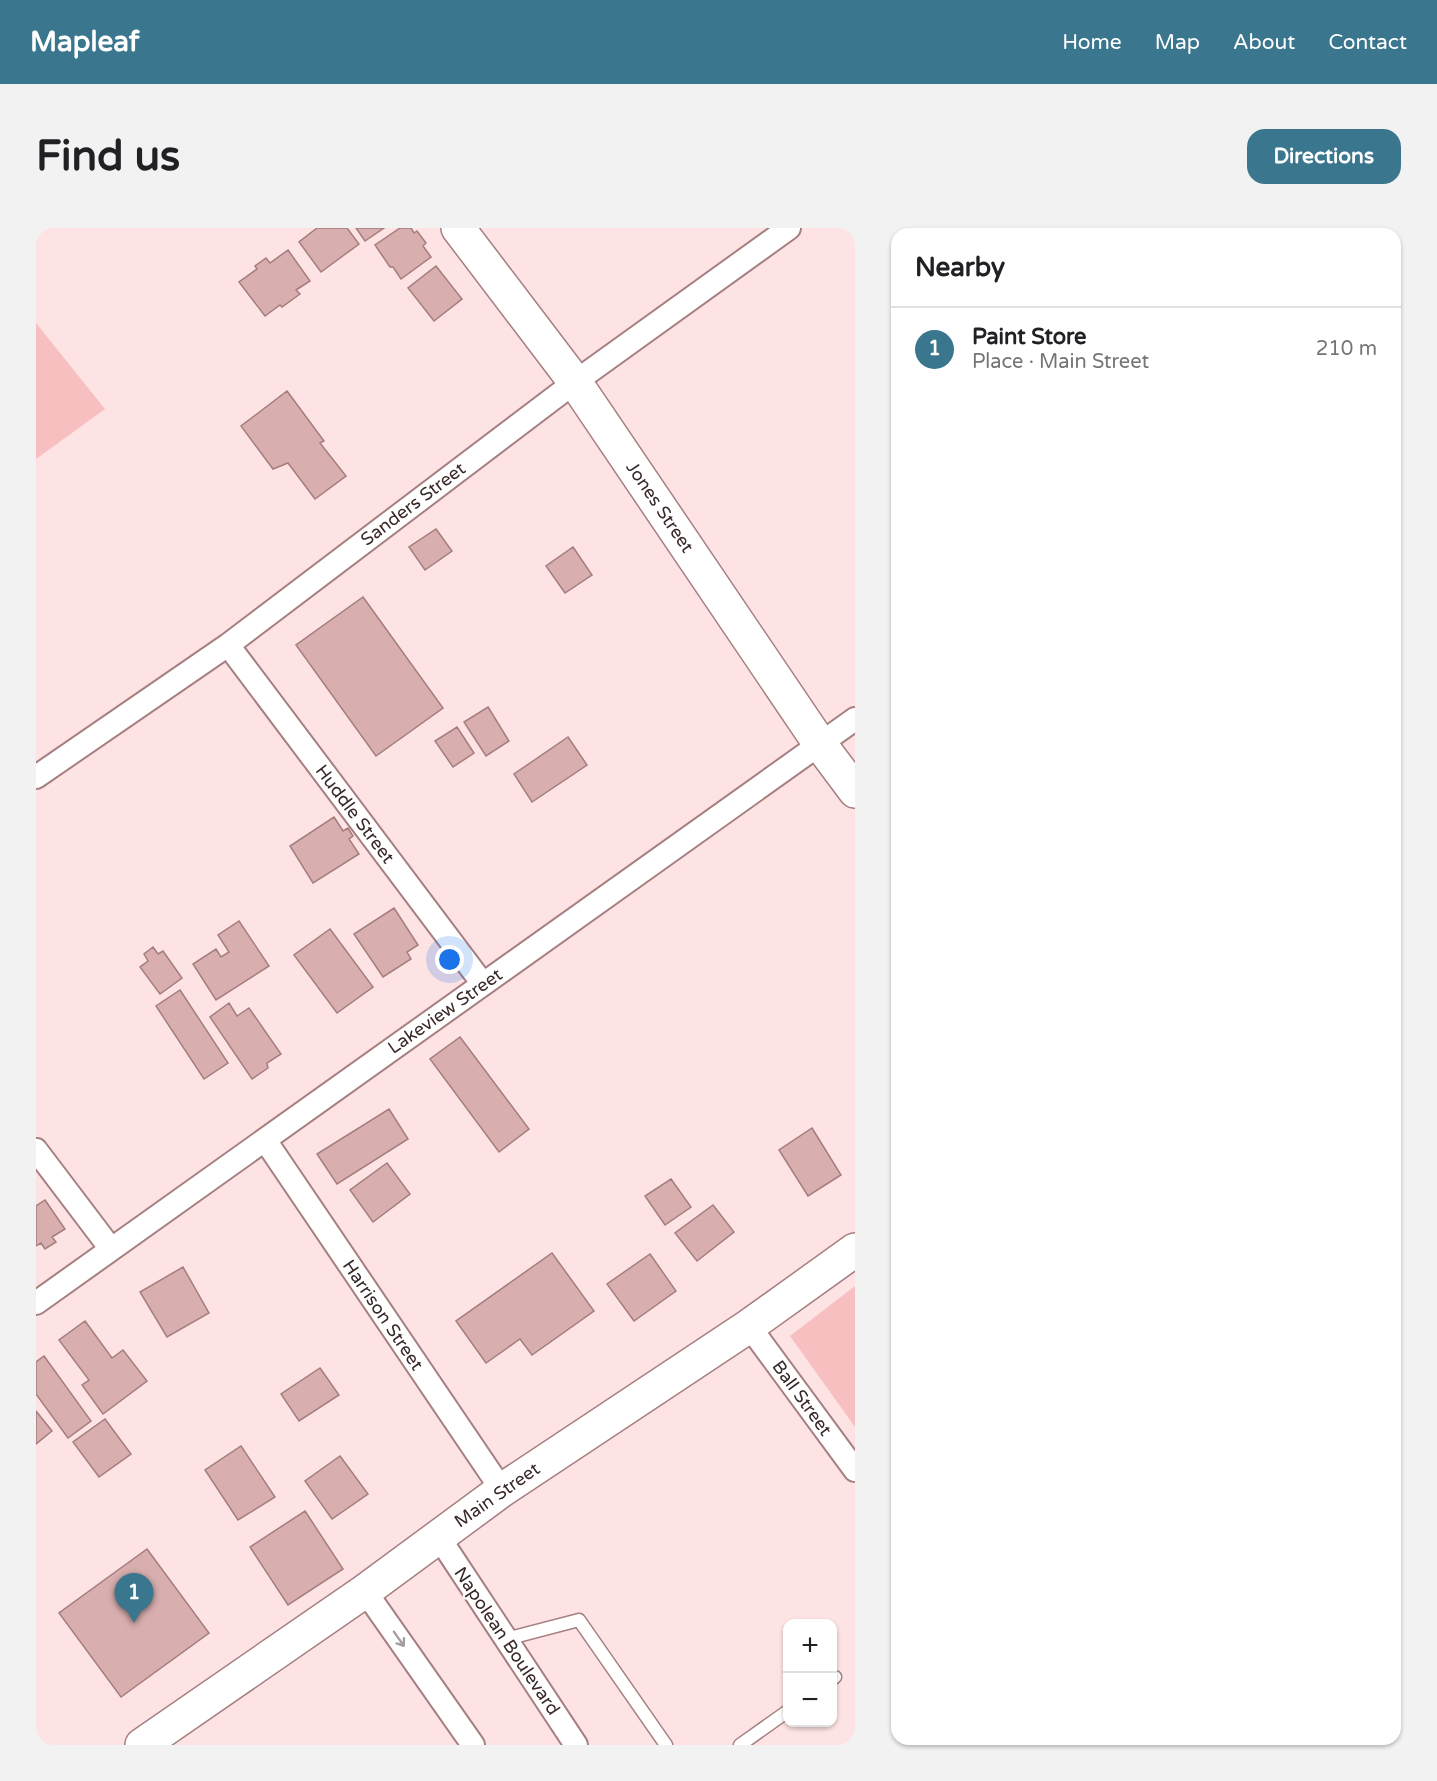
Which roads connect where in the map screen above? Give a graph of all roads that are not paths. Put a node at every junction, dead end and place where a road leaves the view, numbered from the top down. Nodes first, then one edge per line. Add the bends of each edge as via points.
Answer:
1 (459, 228) edge
2 (789, 228) edge
3 (575, 382) junction
4 (228, 645) junction
5 (855, 719) edge
6 (820, 744) junction
7 (36, 777) edge
8 (855, 791) edge
9 (483, 984) junction
10 (265, 1140) junction
11 (36, 1150) edge
12 (111, 1249) junction
13 (855, 1250) edge
14 (36, 1303) edge
15 (749, 1326) junction
16 (855, 1470) edge
17 (502, 1490) junction
18 (438, 1536) junction
19 (365, 1591) junction
20 (506, 1639) junction
21 (783, 1716) edge
22 (755, 1741) edge
23 (142, 1745) edge
24 (473, 1745) edge
25 (576, 1745) edge
26 (666, 1745) edge
27 (740, 1745) edge

1 - 3 main road, Jones Street
2 - 3 street, Sanders Street
3 - 4 street, Sanders Street
3 - 6 main road, Jones Street
4 - 7 street, Sanders Street
4 - 9 street, Huddle Street
5 - 6 street, Lakeview Street
6 - 8 main road, Jones Street
6 - 9 street, Lakeview Street
9 - 10 street, Lakeview Street
10 - 12 street, Lakeview Street
10 - 17 street, Harrison Street
11 - 12 street
12 - 14 street, Lakeview Street
13 - 15 main road, Main Street
15 - 16 street, Ball Street
15 - 17 main road, Main Street
17 - 18 main road, Main Street
18 - 19 main road, Main Street
18 - 20 street, Napolean Boulevard
19 - 23 main road, Main Street
19 -> 24 street
20 - 25 street, Napolean Boulevard
20 - 26 lane via 579,1620
21 - 22 lane
22 - 27 lane

